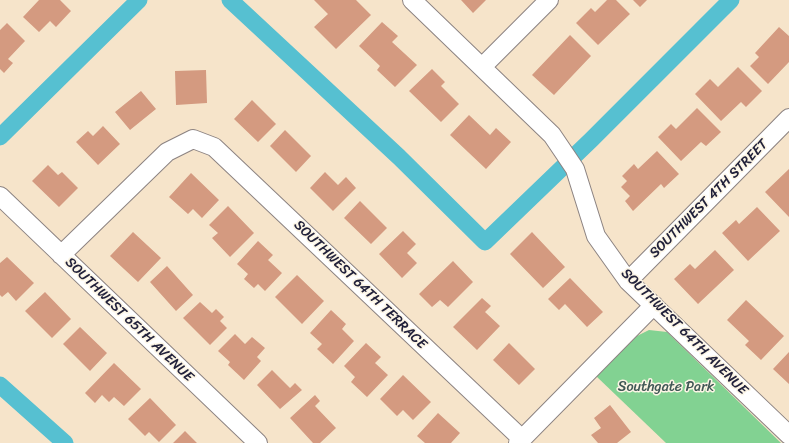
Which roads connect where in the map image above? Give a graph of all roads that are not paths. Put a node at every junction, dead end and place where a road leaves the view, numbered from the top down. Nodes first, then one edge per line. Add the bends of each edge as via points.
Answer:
1 (412, 0) edge
2 (549, 0) edge
3 (482, 67) junction
4 (789, 118) edge
5 (0, 196) edge
6 (61, 255) junction
7 (628, 281) junction
8 (654, 305) junction
9 (789, 435) edge
10 (520, 441) edge
11 (258, 443) edge

1 - 3 street, SOUTHWEST 64TH AVENUE
2 - 3 street
3 - 7 street, SOUTHWEST 64TH AVENUE via 552,135 575,169 596,236
4 - 7 street, SOUTHWEST 4TH STREET
5 - 6 street, SOUTHWEST 65TH AVENUE
6 - 10 street, SOUTHWEST 64TH TERRACE via 167,152 193,138 214,147
6 - 11 street, SOUTHWEST 65TH AVENUE
7 - 8 street, SOUTHWEST 64TH AVENUE
8 - 9 street, SOUTHWEST 64TH AVENUE
8 - 10 street

